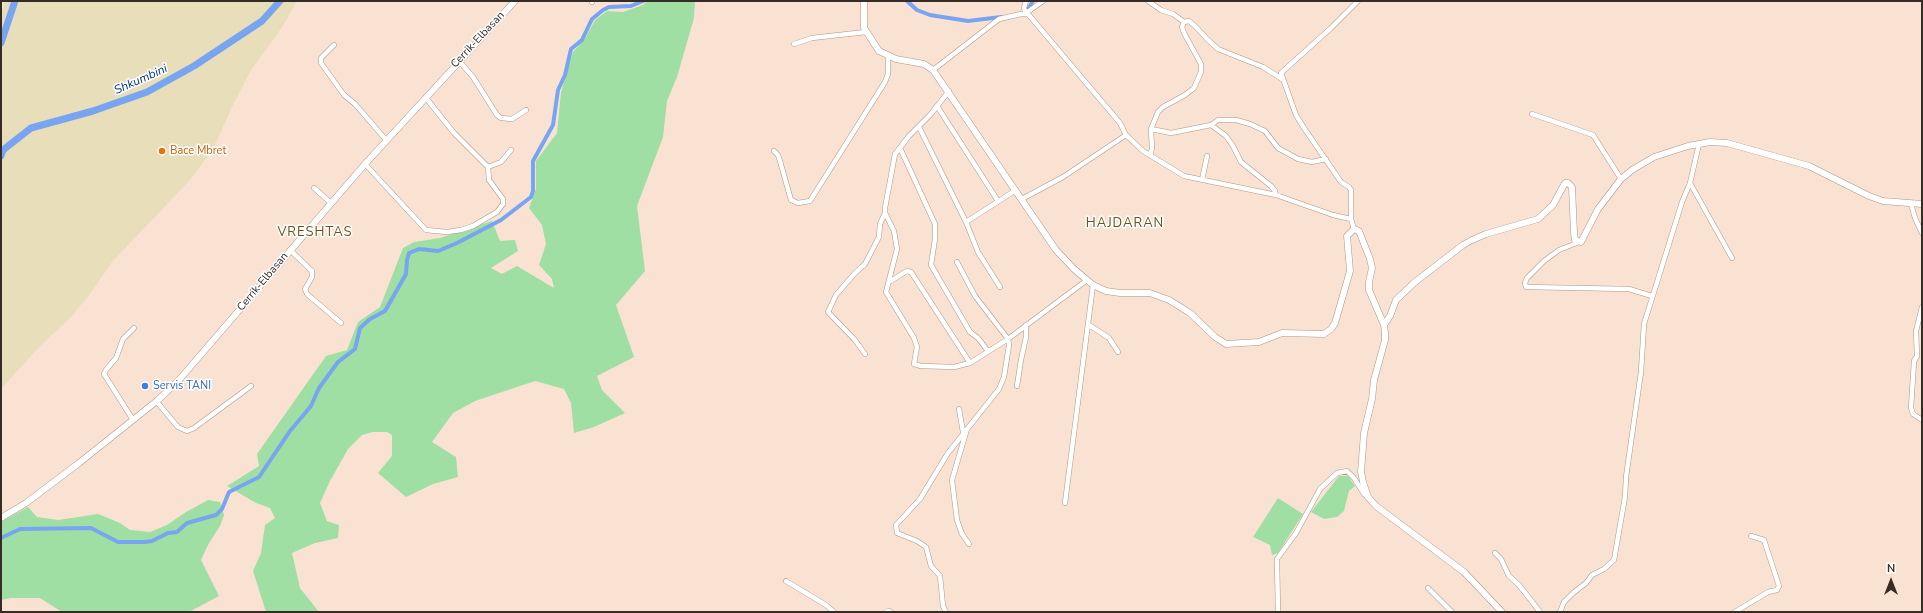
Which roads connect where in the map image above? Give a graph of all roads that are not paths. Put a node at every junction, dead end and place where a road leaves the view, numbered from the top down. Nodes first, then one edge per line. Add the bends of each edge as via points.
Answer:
1 (515, 1) edge
2 (864, 1) edge
3 (1026, 1) edge
4 (1043, 1) edge
5 (1148, 1) edge
6 (1358, 1) edge
7 (1025, 12) junction
8 (1184, 22) junction
9 (866, 32) junction
10 (794, 44) dead end
11 (334, 45) dead end
12 (888, 57) junction
13 (459, 61) junction
14 (933, 70) junction
15 (1282, 79) junction
16 (949, 91) junction
17 (426, 98) junction
18 (937, 106) junction
19 (526, 110) dead end
20 (1532, 114) dead end
21 (1211, 125) junction
22 (919, 127) junction
23 (1151, 129) junction
24 (1126, 135) junction
25 (387, 141) junction
26 (1699, 144) junction
27 (900, 148) junction
28 (511, 150) dead end
29 (774, 151) dead end
30 (1150, 155) junction
31 (1207, 156) dead end
32 (1326, 159) junction
33 (365, 164) junction
34 (488, 167) junction
35 (1621, 179) junction
36 (1202, 180) junction
37 (1690, 183) junction
38 (314, 188) dead end
39 (1016, 190) junction
40 (1276, 195) junction
41 (1022, 199) junction
42 (998, 201) junction
43 (331, 203) junction
44 (1911, 204) junction
45 (1922, 204) edge
46 (885, 213) junction
47 (1351, 219) junction
48 (966, 222) junction
49 (1354, 230) junction
50 (1922, 233) edge
51 (1579, 242) junction
52 (290, 250) junction
53 (1732, 258) dead end
54 (957, 262) dead end
55 (1087, 280) junction
56 (888, 282) junction
57 (1093, 285) junction
58 (1000, 287) dead end
59 (1652, 296) junction
60 (1922, 307) edge
61 (341, 322) dead end
62 (1026, 325) junction
63 (1089, 325) junction
64 (1384, 325) junction
65 (134, 328) dead end
66 (1008, 339) junction
67 (988, 351) junction
68 (1118, 352) dead end
69 (865, 354) dead end
70 (970, 363) junction
71 (251, 386) dead end
72 (1017, 386) dead end
73 (156, 401) junction
74 (959, 409) dead end
75 (133, 420) junction
76 (1922, 420) edge
77 (965, 431) junction
78 (1368, 497) junction
79 (1065, 503) dead end
80 (1, 518) edge
81 (1751, 536) dead end
82 (969, 544) dead end
83 (1495, 553) dead end
84 (786, 581) dead end
85 (1428, 588) dead end
86 (834, 612) edge
87 (886, 612) edge
88 (891, 612) edge
89 (946, 612) edge
90 (1278, 612) edge
91 (1452, 612) edge
92 (1502, 612) edge
93 (1540, 612) edge
94 (1560, 612) edge
95 (1735, 612) edge

1 - 13 main road, Cerrik-Elbasan
2 - 9 main road
3 - 7 street
4 - 7 street
5 - 8 street
6 - 15 street via 1286,68 1281,74
7 - 14 street via 998,19
7 - 24 street via 1034,19 1120,123
8 - 15 street via 1189,21 1218,48 1263,67
8 - 23 street via 1184,33 1201,64 1201,72 1194,88 1158,112
9 - 10 street via 812,38
9 - 12 main road via 879,51
11 - 25 street via 321,58 321,63 344,95
12 - 14 main road via 924,64
12 - 29 street via 888,74 885,82 810,201 795,203 791,200 778,155
13 - 17 main road, Cerrik-Elbasan
13 - 19 street via 501,118 512,119
14 - 16 main road
15 - 32 street via 1296,115
16 - 18 street
16 - 39 main road
17 - 25 main road, Cerrik-Elbasan
17 - 34 street via 459,138
18 - 22 street
18 - 42 street
20 - 35 street via 1592,135
21 - 23 street via 1171,133
21 - 32 street via 1218,120 1236,120 1250,124 1265,131 1278,148 1298,159 1312,162
21 - 40 street via 1226,136 1241,162 1271,186
22 - 27 street
22 - 48 street
23 - 30 street
24 - 30 street
24 - 41 street via 1063,177
25 - 33 main road, Cerrik-Elbasan
26 - 35 main road via 1654,157
26 - 37 street
26 - 44 main road via 1727,143 1803,164 1869,196 1892,203
27 - 46 street via 895,154
27 - 67 street via 935,224 931,265 970,332
28 - 34 street via 501,162
30 - 36 street via 1176,172
31 - 36 street
32 - 47 street via 1351,190
33 - 34 street via 426,230 442,232 473,226 501,207 503,199 489,180
33 - 43 main road, Cerrik-Elbasan
35 - 51 main road via 1598,209 1582,242
36 - 40 street
37 - 53 street
37 - 59 street
38 - 43 street
39 - 41 main road
39 - 42 street
40 - 47 street
41 - 55 main road via 1056,250
42 - 48 street
43 - 52 main road, Cerrik-Elbasan
44 - 45 main road
44 - 50 street
46 - 56 street via 896,240 895,257
46 - 69 street via 880,224 879,236 865,264 836,295 828,312
47 - 49 street
48 - 58 street via 978,252
49 - 57 main road via 1347,236 1350,271 1335,323 1331,330 1324,334 1282,334 1259,342 1226,344 1190,313 1169,300 1150,293 1110,292
49 - 64 main road via 1358,230 1362,235 1370,260 1372,268 1369,290
51 - 59 street via 1559,250 1544,261 1527,278 1526,287 1622,289
51 - 64 main road via 1575,240 1574,233 1572,187 1565,183 1553,205 1538,219 1472,240 1415,282 1396,300
52 - 61 street via 312,271 312,277 305,289 306,294
52 - 73 main road, Cerrik-Elbasan via 188,370
54 - 66 street via 975,296
55 - 57 main road
55 - 62 street
56 - 70 street via 907,271 911,272
56 - 70 street via 886,292 917,347 914,364 954,367
57 - 63 street
59 - 94 street via 1644,324 1641,372 1614,560 1592,575 1573,593 1564,602
60 - 76 street via 1916,326 1917,356 1914,361 1911,408 1913,414
62 - 66 street
62 - 72 street
63 - 68 street via 1109,338
63 - 79 street
64 - 78 main road via 1385,340 1374,380 1361,453 1361,472
65 - 75 street via 123,339 116,358 104,374
66 - 67 street
66 - 77 street via 1005,372 999,389
67 - 70 street
71 - 73 street via 187,431 178,427
73 - 75 main road, Cerrik-Elbasan
74 - 77 street
75 - 80 main road, Cerrik-Elbasan via 40,493
77 - 82 street via 952,480 957,520
77 - 89 street via 948,453 920,499 896,526 897,533 926,547 930,566 940,576
78 - 90 street via 1346,471 1337,473 1320,490 1278,559
78 - 92 main road via 1382,511 1472,580
81 - 95 street via 1764,540 1779,586 1777,590 1768,592
83 - 93 street via 1509,576
84 - 86 street
85 - 91 street
87 - 88 street

